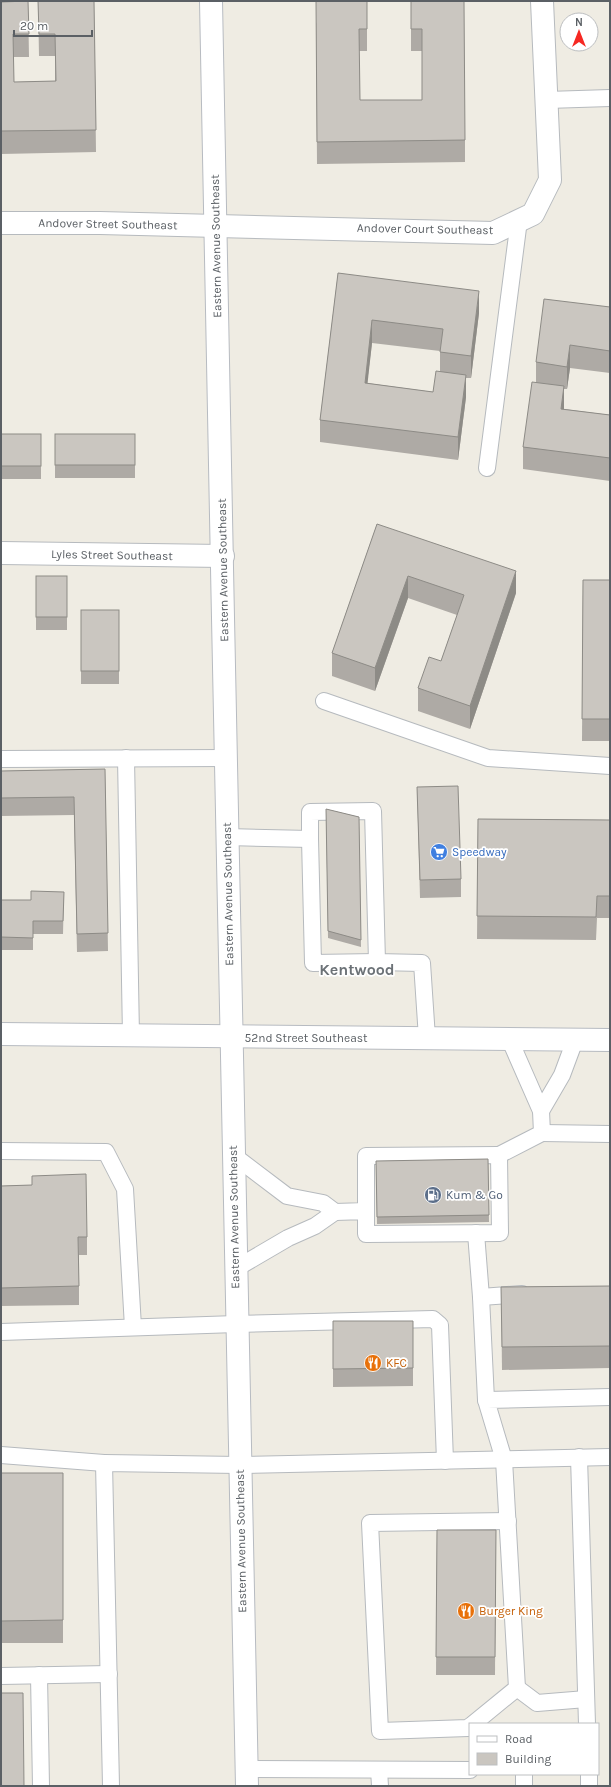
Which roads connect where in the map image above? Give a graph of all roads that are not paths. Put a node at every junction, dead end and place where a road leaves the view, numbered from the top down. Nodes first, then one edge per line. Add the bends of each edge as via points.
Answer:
1 (211, 1) edge
2 (542, 1) edge
3 (610, 98) edge
4 (546, 100) junction
5 (520, 220) junction
6 (1, 223) edge
7 (215, 225) junction
8 (487, 468) dead end
9 (1, 553) edge
10 (223, 556) junction
11 (324, 700) dead end
12 (126, 758) junction
13 (226, 758) junction
14 (1, 759) edge
15 (610, 766) edge
16 (227, 837) junction
17 (310, 839) junction
18 (377, 962) junction
19 (1, 1034) edge
20 (131, 1036) junction
21 (230, 1037) junction
22 (427, 1038) junction
23 (509, 1038) junction
24 (575, 1040) junction
25 (610, 1040) edge
26 (541, 1110) junction
27 (542, 1133) junction
28 (610, 1134) edge
29 (1, 1151) edge
30 (500, 1155) junction
31 (232, 1156) junction
32 (366, 1211) junction
33 (335, 1212) junction
34 (476, 1233) junction
35 (235, 1269) junction
36 (534, 1293) edge
37 (481, 1297) junction
38 (236, 1324) junction
39 (133, 1327) junction
40 (1, 1332) edge
41 (610, 1398) edge
42 (486, 1400) junction
43 (1, 1456) edge
44 (579, 1457) junction
45 (610, 1457) edge
46 (504, 1460) junction
47 (445, 1461) junction
48 (104, 1463) junction
49 (239, 1465) junction
50 (508, 1521) junction
51 (109, 1674) junction
52 (39, 1675) junction
53 (1, 1676) edge
54 (517, 1688) junction
55 (586, 1699) junction
56 (474, 1723) edge
57 (587, 1723) edge
58 (469, 1727) edge
59 (379, 1770) junction
60 (469, 1770) edge
61 (524, 1775) edge
62 (589, 1775) edge
63 (246, 1778) edge
64 (41, 1786) edge
65 (111, 1786) edge
66 (380, 1786) edge
67 (524, 1786) edge
68 (589, 1786) edge

1 - 7 street, Eastern Avenue Southeast
2 - 4 street, Andover Court Southeast
3 - 4 lane
4 - 5 street, Andover Court Southeast via 550,180 533,214
5 - 7 street, Andover Court Southeast via 493,233
5 - 8 lane
6 - 7 street, Andover Street Southeast
7 - 10 street, Eastern Avenue Southeast
9 - 10 street, Lyles Street Southeast
10 - 13 street, Eastern Avenue Southeast
11 - 15 lane via 488,758
12 - 13 lane
12 - 14 lane
12 - 20 lane
13 - 16 street, Eastern Avenue Southeast
16 - 17 lane
16 - 21 street, Eastern Avenue Southeast
17 - 18 lane via 313,964
17 - 18 lane via 310,812 374,811
18 - 22 lane via 422,963
19 - 20 street, 52nd Street Southeast
20 - 21 street, 52nd Street Southeast
21 - 22 street, 52nd Street Southeast
21 - 31 street, Eastern Avenue Southeast
22 - 23 street, 52nd Street Southeast
23 - 24 street, 52nd Street Southeast
23 - 26 lane
24 - 25 street, 52nd Street Southeast
24 - 26 lane via 562,1075
26 - 27 lane
27 - 28 lane
27 - 30 lane
29 - 39 lane via 106,1152 125,1189
30 - 32 lane via 454,1161 405,1162 366,1156
30 - 34 lane via 500,1233
31 - 33 lane via 287,1196 323,1203
31 - 35 street, Eastern Avenue Southeast
32 - 33 lane
32 - 34 lane via 366,1234 406,1229 455,1228
33 - 35 lane via 315,1226 288,1238
34 - 37 lane
35 - 38 street, Eastern Avenue Southeast
36 - 37 lane
37 - 42 lane
38 - 39 lane
38 - 47 lane via 433,1319 440,1325
38 - 49 street, Eastern Avenue Southeast
39 - 40 lane
41 - 42 lane
42 - 46 lane
43 - 48 lane
44 - 45 lane
44 - 46 lane
44 - 55 lane
46 - 47 lane
46 - 50 lane
47 - 49 lane
48 - 49 lane
48 - 51 lane
49 - 63 street, Eastern Avenue Southeast
50 - 54 lane
50 - 58 lane via 370,1523 380,1731
51 - 52 lane
51 - 65 lane
52 - 53 lane
52 - 64 lane
54 - 55 lane via 537,1704
54 - 56 lane
55 - 57 lane
59 - 60 lane
59 - 63 lane
59 - 66 lane
61 - 67 lane
62 - 68 lane

